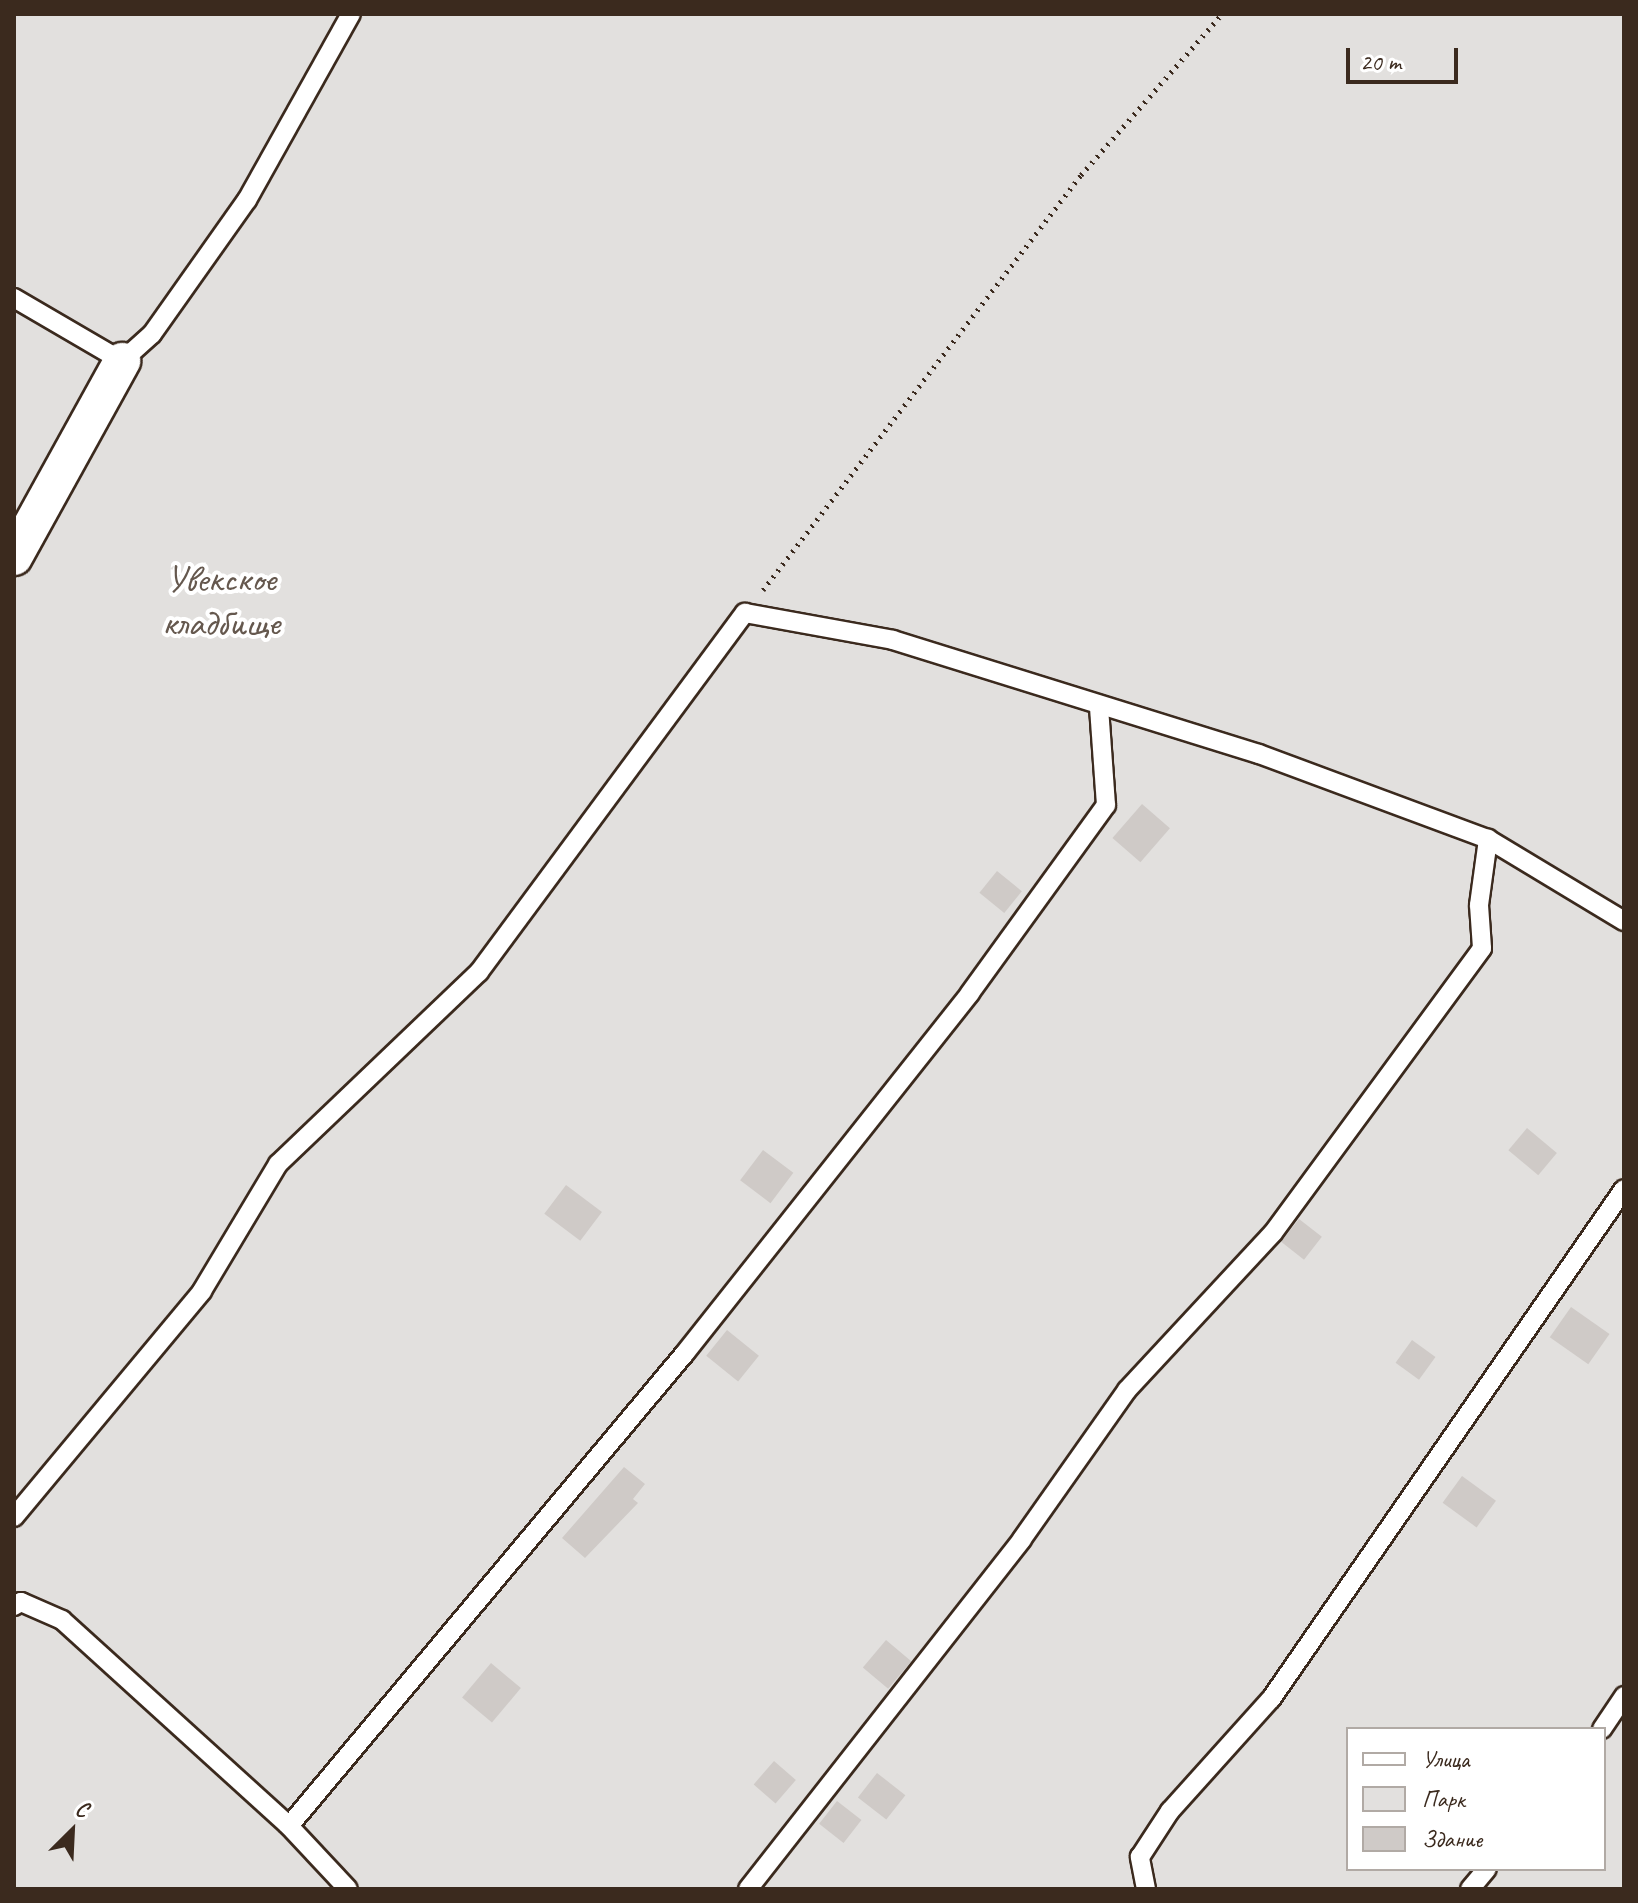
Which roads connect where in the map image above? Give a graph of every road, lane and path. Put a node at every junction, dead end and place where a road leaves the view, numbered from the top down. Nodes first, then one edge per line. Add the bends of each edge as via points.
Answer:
1 (351, 14) edge
2 (1222, 14) edge
3 (14, 298) edge
4 (122, 361) junction
5 (14, 557) edge
6 (745, 613) junction
7 (1099, 707) junction
8 (1488, 839) junction
9 (1624, 921) edge
10 (1624, 1189) edge
11 (14, 1517) edge
12 (14, 1606) edge
13 (1624, 1696) edge
14 (1603, 1727) edge
15 (289, 1826) junction
16 (1485, 1871) edge
17 (348, 1889) edge
18 (748, 1889) edge
19 (1146, 1889) edge
20 (1470, 1889) edge

1 - 4 lane via 247,200 152,334
2 - 6 path via 1081,175
3 - 4 lane
4 - 5 street
6 - 7 lane via 893,640
6 - 11 lane via 479,972 278,1164 202,1291
7 - 8 lane via 1259,754
7 - 15 lane via 1106,805 997,956 685,1353
8 - 9 lane
8 - 18 lane via 1479,905 1482,948 1273,1233 1127,1390 1022,1539
10 - 19 lane via 1271,1699 1170,1811 1140,1857
12 - 15 lane via 21,1602 62,1620
13 - 14 lane
15 - 17 lane
16 - 20 lane

